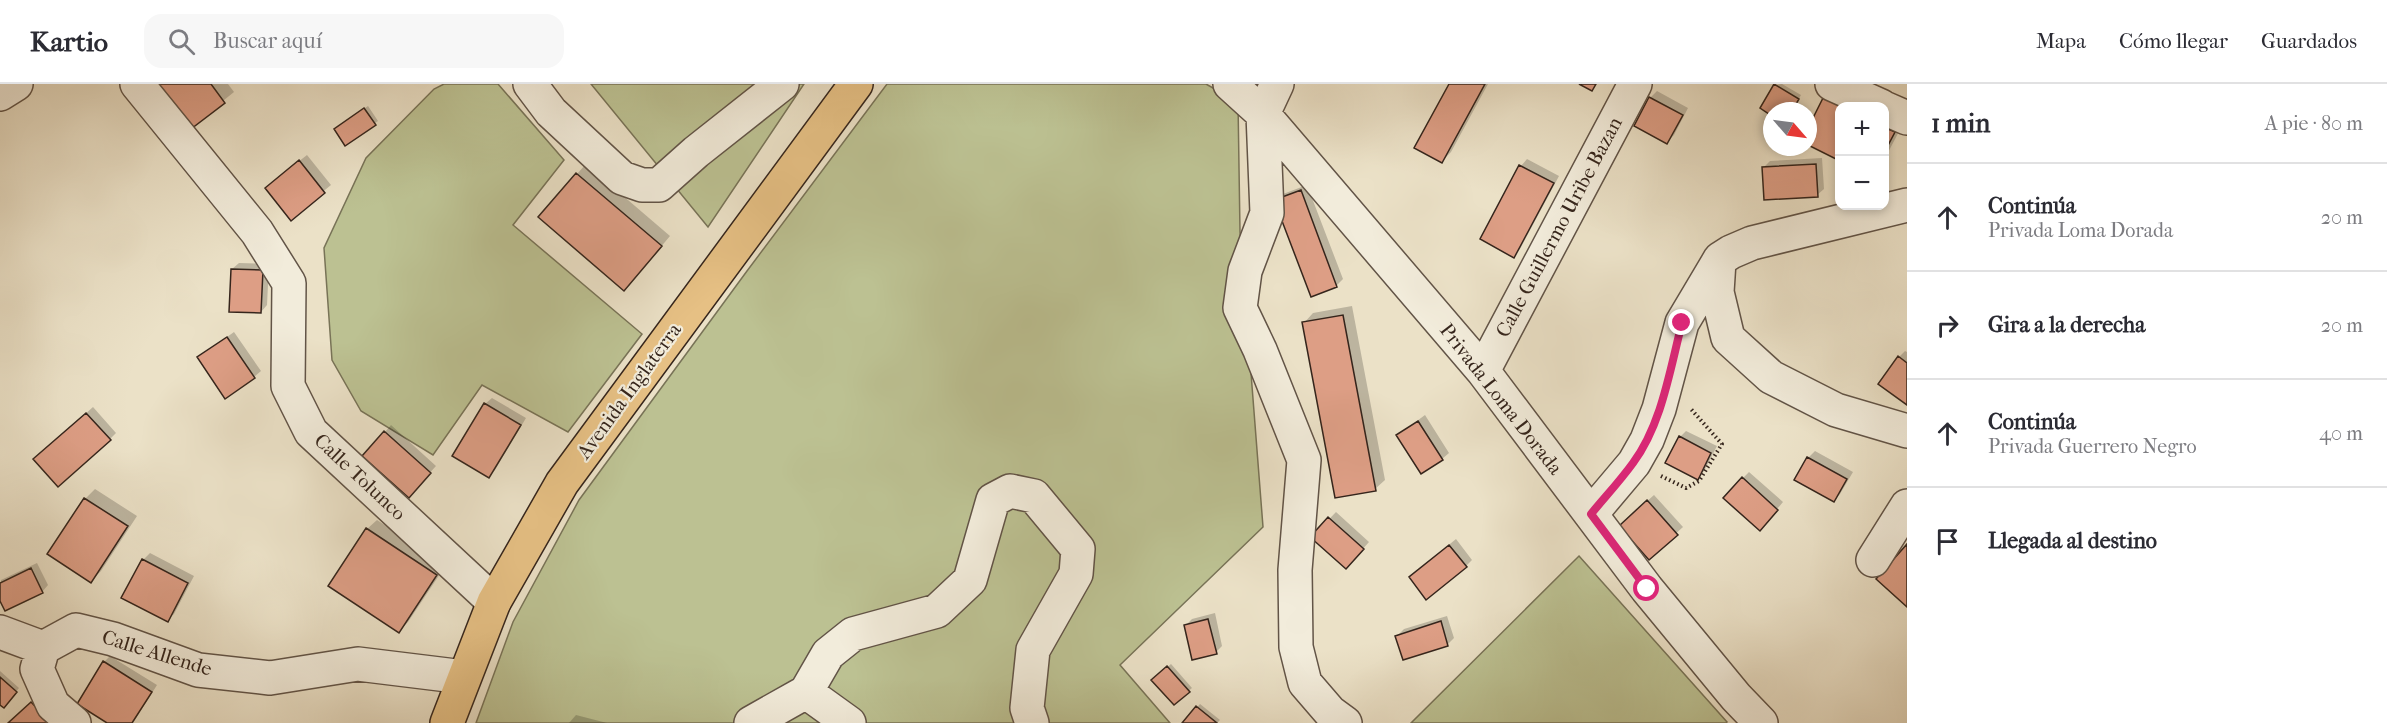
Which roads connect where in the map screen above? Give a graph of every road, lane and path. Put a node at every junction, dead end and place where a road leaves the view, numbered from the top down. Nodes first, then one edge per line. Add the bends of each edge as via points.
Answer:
1 (16, 84) edge
2 (137, 84) edge
3 (530, 84) edge
4 (782, 84) edge
5 (856, 84) edge
6 (1230, 84) edge
7 (1277, 84) edge
8 (1635, 84) edge
9 (1832, 84) edge
10 (0, 94) edge
11 (1872, 102) edge
12 (1889, 110) edge
13 (1263, 114) junction
14 (1907, 118) edge
15 (1907, 205) edge
16 (1720, 259) junction
17 (1483, 371) junction
18 (1666, 382) junction
19 (1907, 431) edge
20 (1634, 463) junction
21 (1907, 506) edge
22 (1591, 514) junction
23 (1873, 560) dead end
24 (494, 602) junction
25 (0, 632) edge
26 (43, 648) junction
27 (464, 677) junction
28 (806, 692) junction
29 (74, 723) edge
30 (447, 723) edge
31 (752, 723) edge
32 (849, 723) edge
33 (1032, 723) edge
34 (1345, 723) edge
35 (1761, 723) edge

1 - 10 street
2 - 24 street, Calle Tolunco via 258,232 289,283 288,386 311,432
3 - 4 street via 551,112 622,178 642,185 659,185
5 - 24 main road, Avenida Inglaterra via 562,483
6 - 13 street, Privada Loma Dorada
7 - 13 street
8 - 17 street, Calle Guillermo Uribe Bazan
9 - 11 street
12 - 14 street
13 - 17 street, Privada Loma Dorada
13 - 34 street via 1267,213 1245,271 1240,308 1304,460 1295,570 1296,647 1305,684
15 - 16 street via 1752,243
16 - 18 street via 1682,323
16 - 19 street via 1717,292 1728,338 1771,377 1836,410
17 - 22 street, Privada Loma Dorada
18 - 20 street via 1647,440
18 - 20 path via 1722,444 1699,482 1686,488
20 - 22 street
21 - 23 street
22 - 35 street, Privada Loma Dorada via 1647,589
24 - 27 main road, Avenida Inglaterra
25 - 26 street
26 - 27 street, Calle Allende via 76,630 198,670 270,678 358,664
26 - 29 street via 37,669 53,705
27 - 30 main road, Avenida Inglaterra
28 - 31 street
28 - 32 street
28 - 33 street via 828,654 853,634 937,612 970,580 993,500 1010,491 1034,496 1078,549 1076,574 1033,650 1027,708

